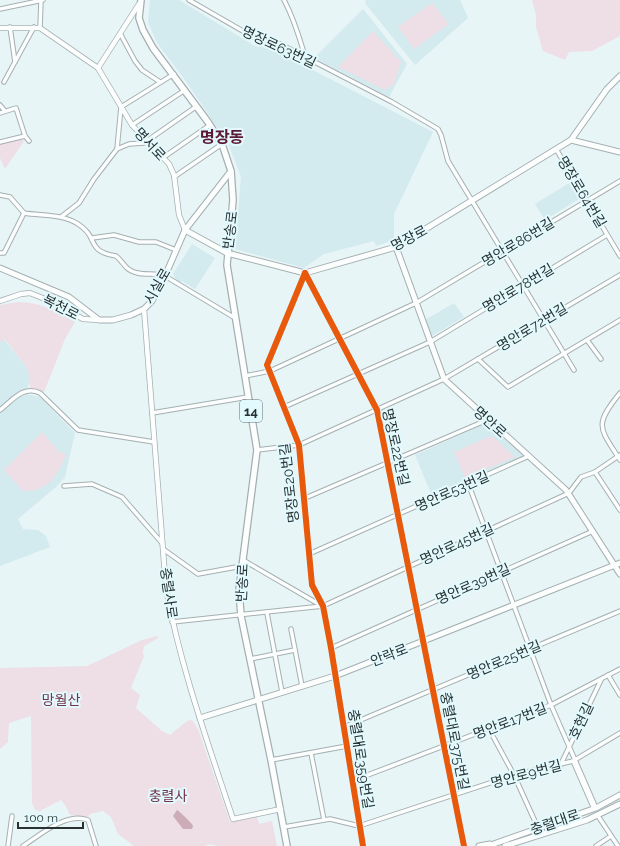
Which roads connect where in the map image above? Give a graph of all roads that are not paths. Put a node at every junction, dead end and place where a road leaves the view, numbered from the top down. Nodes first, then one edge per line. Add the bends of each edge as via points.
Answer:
1 (42, 0) edge
2 (189, 0) edge
3 (284, 0) edge
4 (140, 2) edge
5 (0, 9) edge
6 (10, 27) junction
7 (34, 27) junction
8 (0, 28) edge
9 (40, 28) junction
10 (121, 35) junction
11 (303, 56) junction
12 (15, 62) junction
13 (98, 68) junction
14 (174, 74) junction
15 (620, 76) edge
16 (4, 82) dead end
17 (160, 82) junction
18 (185, 90) junction
19 (0, 105) edge
20 (197, 106) junction
21 (121, 107) junction
22 (4, 111) junction
23 (0, 113) edge
24 (210, 124) junction
25 (132, 125) junction
26 (25, 136) junction
27 (147, 140) junction
28 (571, 140) junction
29 (29, 141) dead end
30 (0, 142) edge
31 (222, 144) junction
32 (117, 149) junction
33 (556, 149) junction
34 (620, 152) edge
35 (164, 157) junction
36 (232, 172) junction
37 (174, 176) junction
38 (620, 181) edge
39 (0, 195) edge
40 (471, 201) junction
41 (587, 201) junction
42 (24, 213) junction
43 (61, 217) junction
44 (185, 230) junction
45 (607, 235) junction
46 (92, 238) junction
47 (396, 247) junction
48 (176, 250) junction
49 (502, 252) junction
50 (0, 253) edge
51 (226, 253) junction
52 (620, 256) edge
53 (0, 268) edge
54 (305, 273) junction
55 (620, 275) edge
56 (165, 276) junction
57 (523, 286) junction
58 (0, 301) edge
59 (416, 303) junction
60 (144, 309) junction
61 (235, 318) junction
62 (100, 320) junction
63 (544, 320) junction
64 (620, 320) edge
65 (340, 338) junction
66 (587, 340) junction
67 (430, 342) junction
68 (564, 354) junction
69 (478, 359) junction
70 (601, 359) dead end
71 (574, 370) dead end
72 (270, 371) junction
73 (358, 374) junction
74 (245, 376) junction
75 (444, 379) junction
76 (620, 393) edge
77 (248, 397) junction
78 (284, 407) junction
79 (0, 410) edge
80 (377, 410) junction
81 (152, 413) junction
82 (487, 420) junction
83 (154, 442) junction
84 (299, 445) junction
85 (258, 450) junction
86 (529, 456) junction
87 (619, 457) edge
88 (388, 463) junction
89 (595, 472) junction
90 (468, 483) junction
91 (64, 486) dead end
92 (569, 493) junction
93 (303, 499) junction
94 (620, 510) edge
95 (399, 514) junction
96 (485, 531) junction
97 (593, 531) junction
98 (162, 543) junction
99 (163, 549) junction
100 (309, 554) junction
101 (243, 560) junction
102 (618, 565) edge
103 (242, 566) junction
104 (408, 567) junction
105 (500, 572) junction
106 (620, 574) edge
107 (323, 606) junction
108 (513, 606) junction
109 (417, 610) junction
110 (620, 611) edge
111 (267, 613) junction
112 (241, 616) junction
113 (172, 622) junction
114 (291, 629) dead end
115 (423, 642) junction
116 (331, 648) junction
117 (529, 649) junction
118 (295, 650) junction
119 (274, 654) junction
120 (250, 659) junction
121 (620, 669) edge
122 (608, 675) junction
123 (335, 676) junction
124 (601, 679) junction
125 (302, 686) junction
126 (433, 690) junction
127 (282, 692) junction
128 (620, 695) edge
129 (258, 699) junction
130 (550, 705) junction
131 (200, 718) junction
132 (344, 727) junction
133 (488, 729) junction
134 (620, 733) edge
135 (347, 746) junction
136 (444, 746) junction
137 (570, 746) junction
138 (311, 752) junction
139 (272, 760) junction
140 (575, 760) junction
141 (561, 764) junction
142 (514, 775) junction
143 (352, 781) junction
144 (453, 795) junction
145 (620, 795) edge
146 (620, 804) edge
147 (595, 808) junction
148 (282, 809) junction
149 (12, 816) dead end
150 (598, 816) junction
151 (324, 820) junction
152 (284, 826) junction
153 (359, 826) junction
154 (538, 828) junction
155 (611, 836) junction
156 (505, 844) edge
157 (8, 846) edge
158 (23, 846) edge
159 (96, 846) edge
160 (287, 846) edge
161 (363, 846) edge
162 (464, 846) edge
163 (479, 846) edge
164 (488, 846) edge
165 (596, 846) edge
166 (618, 846) edge

1 - 5 street
1 - 9 street
2 - 11 street, 명장로63번길 via 255,38 278,44
3 - 11 street via 290,9
4 - 10 street
4 - 14 main road, 반송로 / 14 via 139,18 143,30 153,48
6 - 7 street, 명서로
6 - 8 street, 명서로
6 - 12 street
7 - 9 street, 명서로
7 - 12 street
9 - 13 street, 명서로
10 - 13 street
10 - 17 street via 142,70
11 - 40 street, 명장로63번길 via 438,129 448,161
12 - 16 street
13 - 21 street, 명서로
14 - 17 street
14 - 18 main road, 반송로 / 14
15 - 28 main road via 607,89
17 - 21 street
18 - 20 main road, 반송로 / 14
18 - 25 street
19 - 22 street
20 - 24 main road, 반송로 / 14
20 - 27 street
21 - 25 street, 명서로
21 - 32 street, 명서로
22 - 23 street
22 - 26 street via 16,108
24 - 31 main road, 반송로 / 14
24 - 35 street
25 - 27 street, 명서로
26 - 29 street
26 - 30 street
27 - 32 street
27 - 35 street, 명서로
28 - 33 main road, 명장로
28 - 34 main road
31 - 36 main road, 반송로 / 14
31 - 37 street
32 - 43 street via 79,203
33 - 40 main road, 명장로
33 - 41 street, 명장로64번길
35 - 37 street, 명서로
36 - 44 main road, 시실로
36 - 51 main road, 반송로 / 14 via 233,200
37 - 44 street, 명서로 via 179,216
38 - 41 street, 명안로86번길
39 - 42 street via 10,197
40 - 47 main road, 명장로
40 - 49 street, 명장로63번길
41 - 45 street, 명장로64번길
41 - 49 street, 명안로86번길
42 - 43 street
42 - 50 street via 4,253
43 - 46 street via 80,225
44 - 48 main road, 시실로
44 - 51 main road
45 - 52 street, 명장로64번길
45 - 57 street, 명안로78번길
46 - 48 street via 114,235 139,242 156,242
46 - 56 street via 98,251 116,256 128,269 139,274 156,273
47 - 54 main road, 명장로
47 - 59 main road, 명안로
48 - 56 main road, 시실로
49 - 57 street, 명장로63번길
49 - 59 street, 명안로86번길
51 - 54 main road
51 - 61 main road, 반송로 / 14
53 - 62 main road via 69,297
54 - 65 street, 명장로22번길
54 - 72 street, 명장로20번길 via 267,365
55 - 63 street, 명안로72번길
56 - 60 main road, 시실로 via 152,301
56 - 61 street
57 - 63 street, 명장로63번길
57 - 67 street, 명안로78번길
58 - 62 street, 복천로 via 30,293 83,319
59 - 65 street, 명안로86번길
59 - 67 main road, 명안로
60 - 62 main road, 시실로 via 113,320
60 - 81 street, 충렬사로
61 - 74 main road, 반송로 / 14
63 - 68 street, 명장로63번길
63 - 69 street, 명안로72번길
64 - 66 street
65 - 72 street, 명안로86번길
65 - 73 street, 명장로22번길
66 - 68 street
66 - 70 street
67 - 73 street, 명안로78번길
67 - 75 main road, 명안로
68 - 69 street via 508,387
68 - 71 street, 명장로63번길
69 - 75 street, 명안로72번길
72 - 74 street, 명안로86번길
72 - 78 street, 명장로20번길
73 - 78 street, 명안로78번길
73 - 80 street, 명장로22번길
74 - 77 main road, 반송로 / 14
75 - 80 street, 명안로72번길
75 - 82 main road, 명안로
76 - 87 street via 601,425 603,433
77 - 81 street
77 - 85 main road, 반송로 / 14
78 - 84 street, 명장로20번길
79 - 83 street via 23,391 33,390 40,393 78,430
80 - 84 street, 명안로72번길
80 - 88 street, 명장로22번길
81 - 83 street, 충렬사로
82 - 86 main road, 명안로
82 - 88 street
83 - 98 street, 충렬사로
84 - 85 street, 명안로72번길
84 - 93 street, 명장로20번길
85 - 101 main road, 반송로 / 14
86 - 90 street, 명안로53번길
86 - 92 main road, 명안로
87 - 89 street
88 - 93 street
88 - 95 street, 명장로22번길
89 - 92 street via 581,477
89 - 94 street
90 - 95 street, 명안로53번길
90 - 96 street
91 - 98 street via 92,484 122,497
92 - 96 street, 명안로45번길
92 - 97 main road, 명안로
93 - 100 street, 명장로20번길
95 - 100 street, 명안로53번길
95 - 104 street, 명장로22번길
96 - 104 street, 명안로45번길
96 - 105 street
97 - 102 main road, 명안로
97 - 105 street, 명안로39번길
98 - 99 street, 충렬사로
99 - 103 street via 198,574
99 - 113 street, 충렬사로
100 - 107 street, 명장로20번길 via 312,586
101 - 103 main road, 반송로 / 14
101 - 107 street
102 - 106 main road, 명안로
102 - 108 main road, 안락로
103 - 112 main road, 반송로 / 14 via 239,590
104 - 107 street, 명안로45번길
104 - 109 street, 명장로22번길
105 - 108 street
105 - 109 street, 명안로39번길
107 - 111 street, 명안로45번길
107 - 116 street, 명장로20번길
108 - 115 main road, 안락로
108 - 117 street
109 - 115 street, 명장로22번길
109 - 116 street, 명안로39번길
110 - 117 street, 명안로25번길
111 - 112 street, 명안로45번길
111 - 119 street
112 - 113 street, 명안로45번길
112 - 120 main road, 반송로 / 14
113 - 131 street, 충렬사로
114 - 118 street
115 - 123 main road, 안락로
115 - 126 street, 충렬대로375번길
116 - 123 street, 명장로20번길
117 - 126 street, 명안로25번길
117 - 130 street
118 - 119 street
118 - 125 street
119 - 120 street
119 - 127 street
120 - 129 main road, 반송로 / 14
121 - 122 street, 명안로17번길
122 - 124 street, 명안로17번길
122 - 128 street
123 - 125 main road, 안락로
123 - 132 street, 충렬대로359번길
124 - 130 street, 명안로17번길
124 - 137 street, 호현길
125 - 127 main road, 안락로
126 - 132 street, 명안로25번길
126 - 136 street, 충렬대로375번길
127 - 129 main road, 안락로
129 - 131 main road, 안락로
129 - 139 main road, 반송로 / 14
130 - 133 street, 명안로17번길
130 - 137 street
131 - 148 street, 충렬사로 via 233,818
132 - 135 street, 충렬대로359번길
133 - 136 street, 명안로17번길
133 - 142 street
134 - 140 street, 명안로9번길
135 - 138 street
135 - 143 street, 충렬대로359번길
136 - 143 street, 명안로17번길
136 - 144 street, 충렬대로375번길
137 - 140 street
137 - 141 street, 호현길
138 - 139 street
138 - 151 street
139 - 148 main road, 반송로 / 14
140 - 141 street, 명안로9번길
140 - 147 street
141 - 142 street, 명안로9번길
142 - 144 street, 명안로9번길
142 - 154 street
143 - 153 street, 충렬대로359번길
144 - 153 street, 명안로9번길
144 - 162 street, 충렬대로375번길
145 - 147 main road, 충렬대로
146 - 150 main road
147 - 154 main road, 충렬대로
148 - 152 main road, 반송로 / 14
149 - 157 street
150 - 155 street
150 - 156 main road
151 - 152 street
151 - 153 street
152 - 160 main road, 반송로 / 14
153 - 161 street, 충렬대로359번길
154 - 156 main road, 충렬대로
155 - 165 street
155 - 166 street
156 - 163 main road
156 - 164 main road, 충렬대로
158 - 159 street via 74,818 88,820

